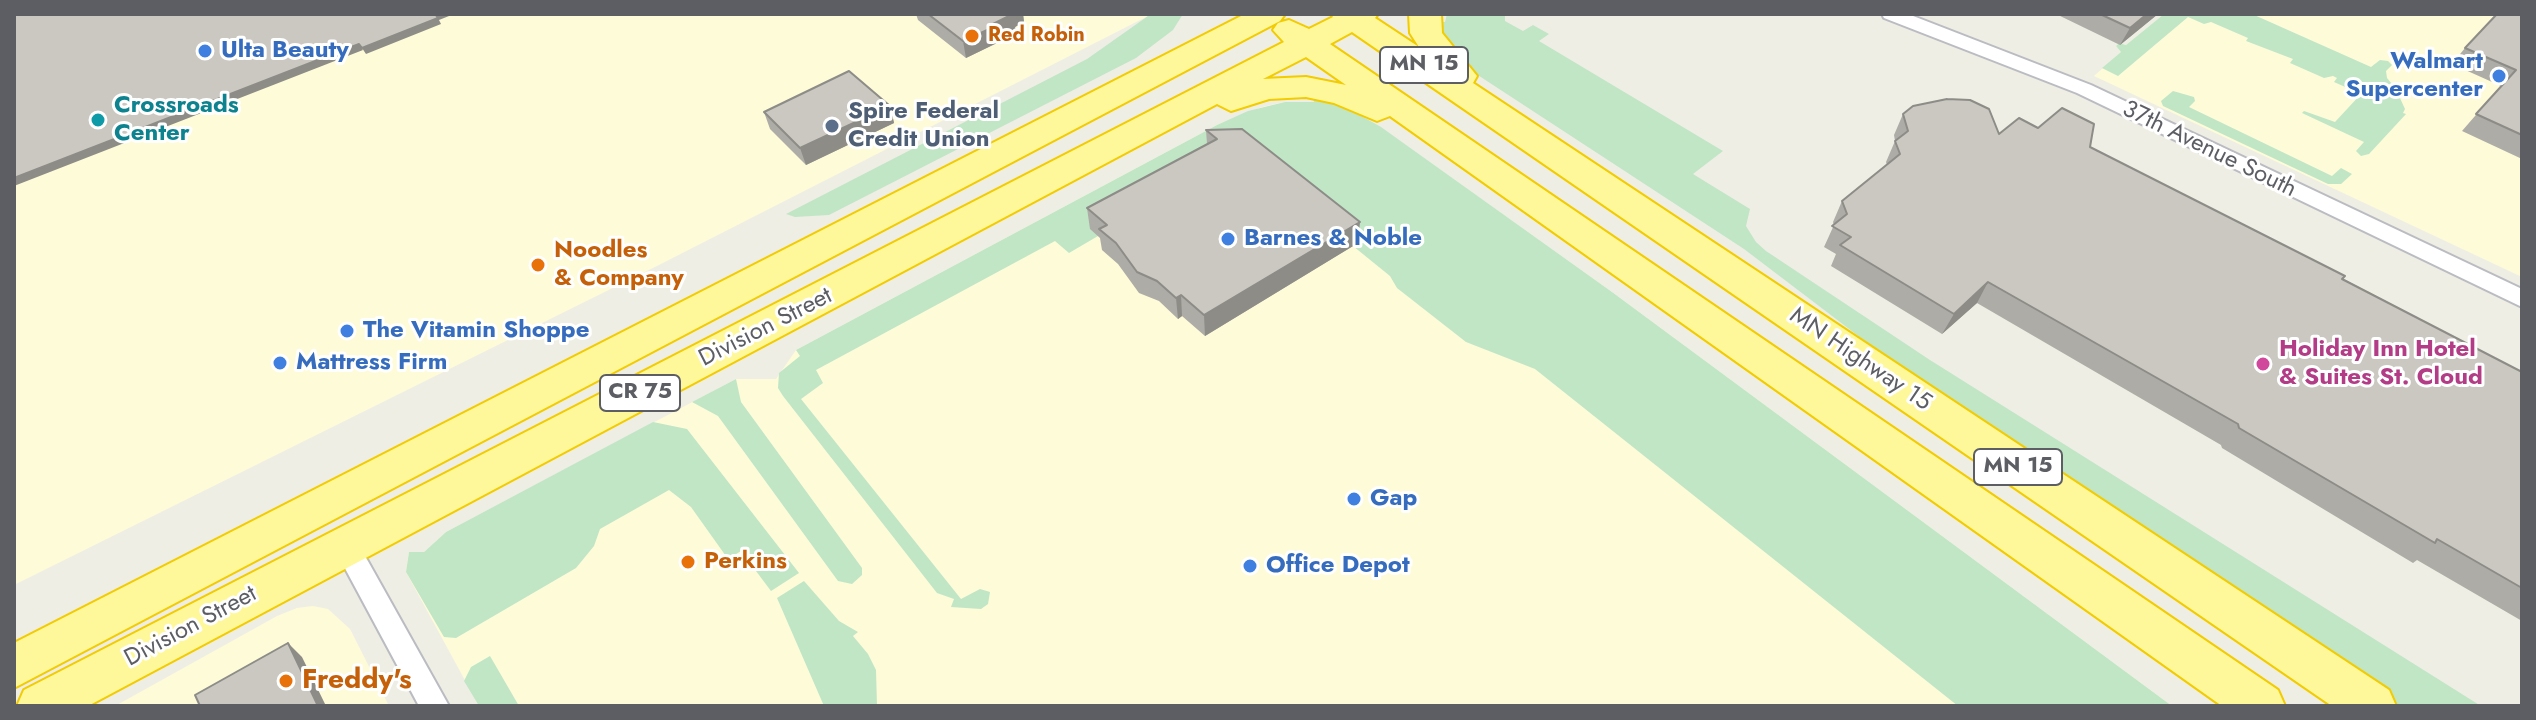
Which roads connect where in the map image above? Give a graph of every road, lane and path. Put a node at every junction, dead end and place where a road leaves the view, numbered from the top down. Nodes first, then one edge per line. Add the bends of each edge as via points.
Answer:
1 (1267, 14) edge
2 (1425, 14) edge
3 (1891, 14) edge
4 (1354, 15) edge
5 (1199, 17) dead end
6 (1307, 42) junction
7 (1130, 86) junction
8 (1493, 111) junction
9 (1487, 166) junction
10 (1014, 198) junction
11 (2522, 299) edge
12 (346, 546) junction
13 (14, 667) edge
14 (41, 706) edge
15 (434, 706) edge
16 (2261, 706) edge
17 (2372, 706) edge

1 - 6 highway, MN 15
1 - 7 highway, Division Street / CR 75
2 - 8 highway via 1433,45
3 - 11 street, 37th Avenue South via 2076,86
4 - 6 highway, Division Street
4 - 8 highway, MN Highway 15 / MN 15
5 - 7 highway via 1191,32
6 - 9 highway, MN 15
6 - 10 highway, Division Street / CR 75
7 - 13 highway, Division Street / CR 75
8 - 17 highway, MN Highway 15 / MN 15
9 - 10 highway via 1358,100 1325,90 1282,87 1232,100 1097,173
9 - 16 highway, MN 15
10 - 12 highway, Division Street / CR 75
12 - 14 highway, Division Street / CR 75
12 - 15 street

